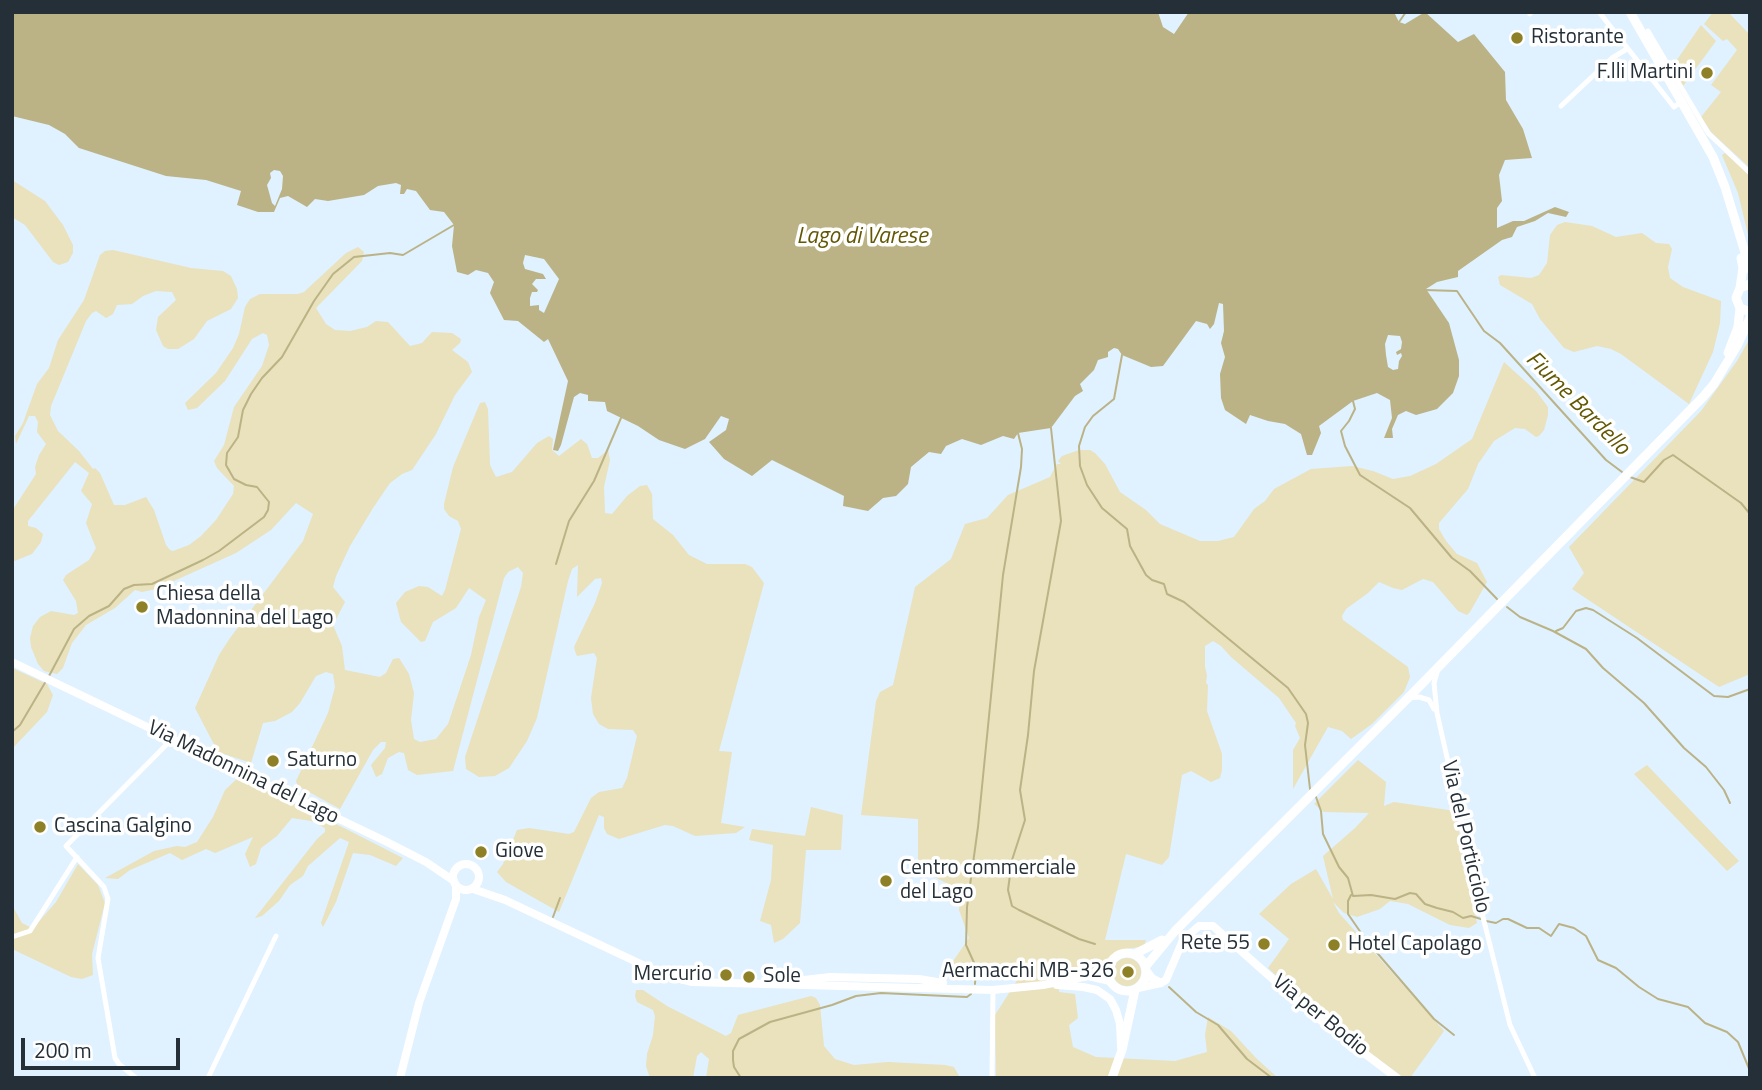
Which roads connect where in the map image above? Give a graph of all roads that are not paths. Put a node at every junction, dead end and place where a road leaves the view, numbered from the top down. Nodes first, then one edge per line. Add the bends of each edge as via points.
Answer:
1 (1599, 12) edge
2 (1630, 12) edge
3 (1648, 31) dead end
4 (1627, 49) junction
5 (1678, 104) junction
6 (1561, 106) dead end
7 (1750, 173) edge
8 (1735, 222) junction
9 (1750, 269) edge
10 (1745, 286) edge
11 (1745, 310) edge
12 (1750, 318) edge
13 (1722, 371) junction
14 (12, 662) edge
15 (1440, 665) junction
16 (1408, 698) junction
17 (1437, 713) junction
18 (172, 739) junction
19 (77, 858) junction
20 (426, 862) junction
21 (458, 867) junction
22 (480, 877) junction
23 (455, 883) junction
24 (471, 889) junction
25 (456, 900) junction
26 (505, 900) junction
27 (1175, 932) junction
28 (276, 936) dead end
29 (12, 937) edge
30 (1135, 954) junction
31 (1111, 962) junction
32 (1146, 968) junction
33 (1088, 976) junction
34 (863, 978) junction
35 (1110, 981) junction
36 (1161, 983) junction
37 (750, 985) junction
38 (1043, 985) junction
39 (828, 986) junction
40 (903, 987) junction
41 (962, 987) junction
42 (1119, 989) junction
43 (1136, 989) junction
44 (993, 990) junction
45 (1127, 1018) junction
46 (1122, 1050) junction
47 (135, 1078) edge
48 (208, 1078) edge
49 (400, 1078) edge
50 (992, 1078) edge
51 (1112, 1078) edge
52 (1397, 1078) edge
53 (1535, 1078) edge

1 - 4 street
2 - 5 main road
3 - 7 street via 1708,133
4 - 5 street
4 - 6 street
5 - 8 main road via 1713,157
8 - 9 main road
8 - 10 main road
10 - 11 main road via 1736,298
11 - 13 main road
12 - 13 main road
13 - 15 main road via 1703,397
14 - 18 main road, Via Madonnina del Lago
15 - 16 main road
15 - 17 street, Via del Porticciolo via 1434,683
16 - 17 street via 1429,700
16 - 27 main road
17 - 53 street, Via del Porticciolo via 1510,1026
18 - 19 street via 66,846
18 - 20 main road, Via Madonnina del Lago
19 - 29 street via 30,931
19 - 47 street via 104,887 108,899 98,958 116,1058
20 - 21 main road, Via Madonnina del Lago
20 - 23 main road, Via Madonnina del Lago
21 - 22 main road via 470,864
21 - 23 main road
22 - 24 main road
22 - 26 main road
23 - 24 main road
23 - 25 main road
24 - 25 main road
24 - 26 main road
25 - 49 main road via 419,1003
26 - 37 main road via 662,974 691,982
27 - 30 main road
27 - 32 main road
28 - 48 street
30 - 31 main road via 1124,953
30 - 32 main road
31 - 33 main road
31 - 35 main road
32 - 36 main road
32 - 43 main road via 1145,980
33 - 35 main road
33 - 38 main road
34 - 37 main road
34 - 39 main road
34 - 40 main road via 869,983
34 - 41 main road via 919,979
35 - 42 main road
36 - 43 main road
36 - 52 main road, Via per Bodio via 1169,975 1182,940 1199,926 1213,926 1311,1013
37 - 39 main road
38 - 44 main road
38 - 46 main road via 1083,987 1110,999 1120,1024
39 - 40 main road
40 - 41 main road
41 - 44 main road
42 - 43 main road
42 - 45 main road
43 - 45 main road
44 - 50 street
45 - 46 main road
46 - 51 main road

